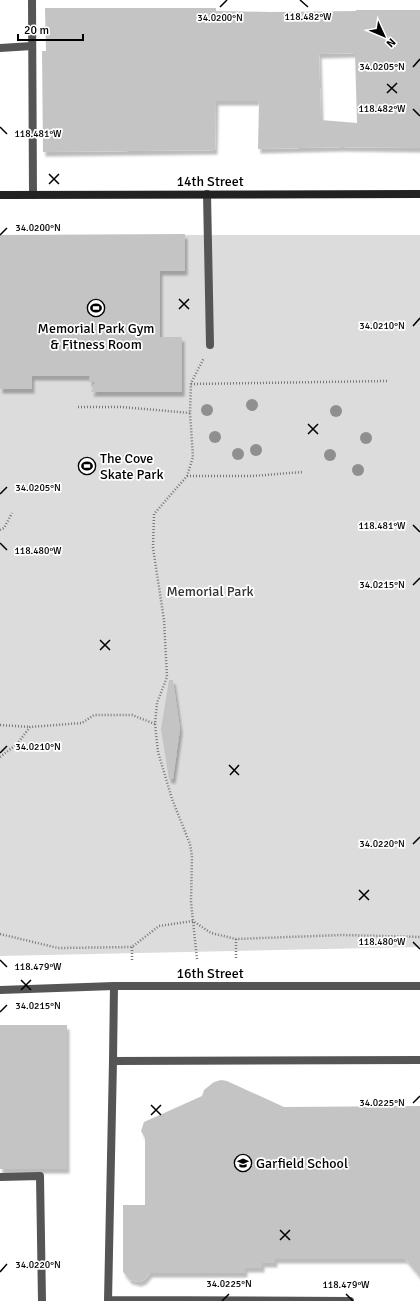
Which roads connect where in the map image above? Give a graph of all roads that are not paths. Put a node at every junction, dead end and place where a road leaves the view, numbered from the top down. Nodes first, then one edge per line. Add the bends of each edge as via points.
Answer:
1 (32, 0) edge
2 (32, 46) junction
3 (0, 48) edge
4 (207, 194) junction
5 (420, 194) edge
6 (0, 195) edge
7 (33, 195) junction
8 (210, 345) road end
9 (114, 986) junction
10 (420, 986) edge
11 (0, 990) edge
12 (113, 1060) junction
13 (420, 1060) edge
14 (0, 1177) edge
15 (108, 1300) edge
16 (42, 1301) edge
17 (350, 1301) edge

1 - 2 street
2 - 3 street
2 - 7 street
4 - 5 street, 14th Street
4 - 7 street, 14th Street
4 - 8 street
6 - 7 street, 14th Street
9 - 10 street, 16th Street
9 - 11 street, 16th Street
9 - 12 street
12 - 13 street
12 - 15 street
14 - 16 street via 40,1176
15 - 17 street

